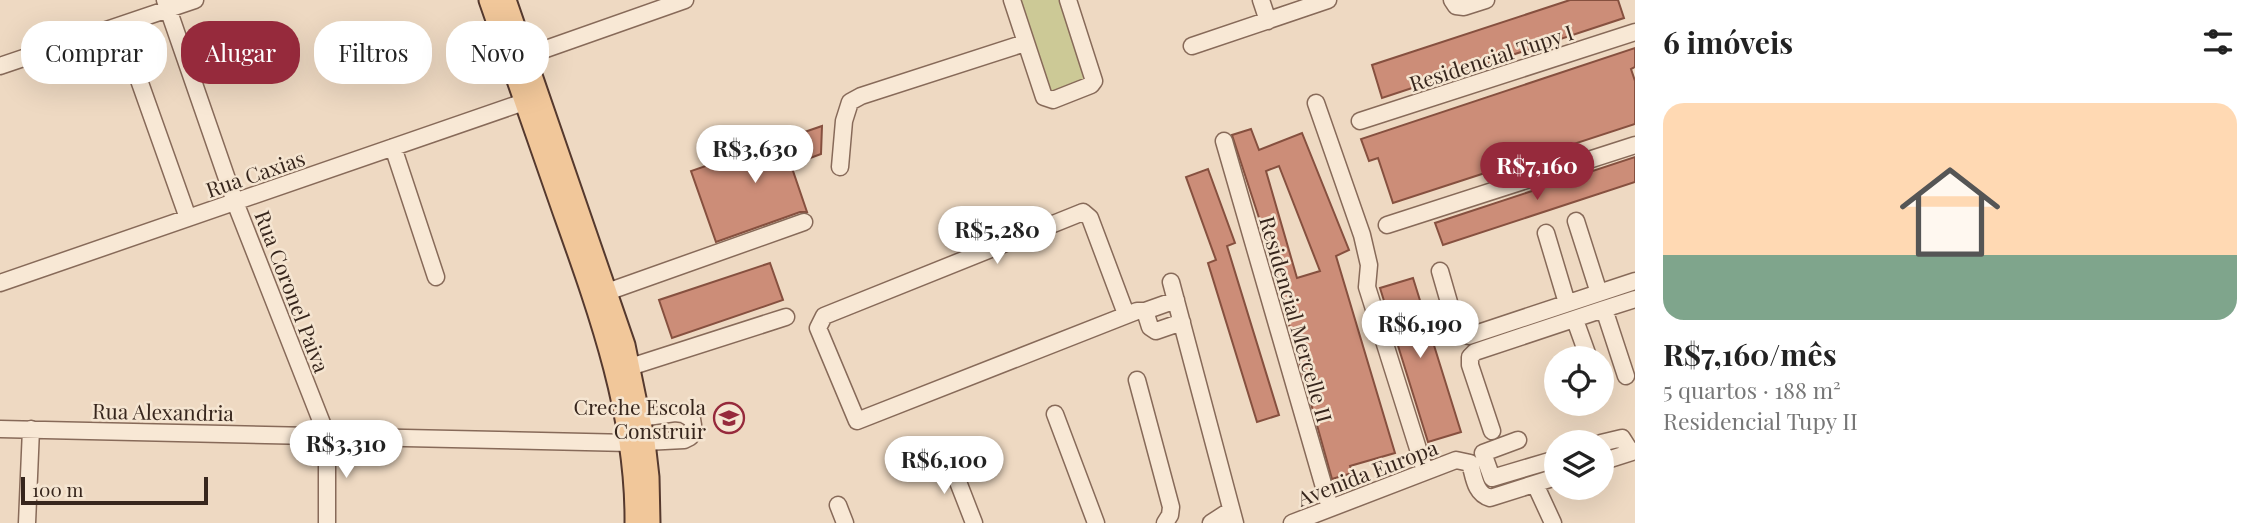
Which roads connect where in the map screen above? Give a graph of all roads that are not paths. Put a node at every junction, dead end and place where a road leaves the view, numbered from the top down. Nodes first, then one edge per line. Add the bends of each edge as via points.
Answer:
1 (195, 0) edge
2 (489, 0) edge
3 (506, 0) edge
4 (685, 0) edge
5 (1012, 0) edge
6 (1068, 0) edge
7 (1261, 0) edge
8 (1328, 0) edge
9 (1452, 0) edge
10 (1486, 0) edge
11 (167, 5) edge
12 (1268, 20) junction
13 (514, 21) edge
14 (1635, 32) edge
15 (1025, 43) junction
16 (1192, 46) dead end
17 (549, 48) edge
18 (0, 66) edge
19 (140, 84) edge
20 (536, 84) edge
21 (524, 102) junction
22 (1316, 103) dead end
23 (1360, 121) dead end
24 (1224, 141) dead end
25 (1635, 145) edge
26 (395, 152) junction
27 (840, 167) dead end
28 (235, 202) junction
29 (188, 218) junction
30 (1576, 221) dead end
31 (804, 222) dead end
32 (1387, 225) dead end
33 (1546, 233) dead end
34 (1440, 271) dead end
35 (436, 277) dead end
36 (1635, 281) edge
37 (1171, 282) dead end
38 (0, 283) edge
39 (607, 292) junction
40 (1599, 293) junction
41 (1635, 299) edge
42 (1176, 300) junction
43 (1567, 303) junction
44 (1604, 310) junction
45 (1145, 311) junction
46 (1126, 314) junction
47 (786, 317) dead end
48 (1575, 320) junction
49 (1182, 322) junction
50 (1584, 346) edge
51 (631, 367) junction
52 (1626, 376) dead end
53 (1137, 380) dead end
54 (1055, 414) dead end
55 (640, 418) junction
56 (0, 429) edge
57 (31, 429) junction
58 (1492, 431) dead end
59 (327, 436) junction
60 (1518, 440) dead end
61 (1614, 440) edge
62 (637, 442) junction
63 (1633, 452) edge
64 (948, 456) dead end
65 (1614, 458) edge
66 (1544, 462) edge
67 (1425, 471) junction
68 (1544, 481) edge
69 (1535, 484) junction
70 (838, 505) dead end
71 (1330, 508) junction
72 (1233, 516) edge
73 (27, 523) edge
74 (327, 523) edge
75 (635, 523) edge
76 (650, 523) edge
77 (845, 523) edge
78 (974, 523) edge
79 (1096, 523) edge
80 (1166, 523) edge
81 (1211, 523) edge
82 (1292, 523) edge
83 (1553, 523) edge

1 - 11 street
2 - 21 main road
3 - 13 main road
4 - 17 street
5 - 15 street
6 - 15 street via 1093,75 1091,85 1048,100
7 - 12 street
8 - 12 street
9 - 10 street via 1464,8
11 - 18 street
11 - 28 street, Rua Coronel Paiva
12 - 16 street
14 - 23 street, Residencial Tupy I
15 - 27 street via 850,102
19 - 29 street
20 - 39 main road
21 - 26 street, Rua Caxias
21 - 62 main road
22 - 67 street via 1362,235 1369,265 1367,287
24 - 71 street, Residencial Mercelle II
25 - 32 street
26 - 28 street, Rua Caxias
26 - 35 street
28 - 29 street, Rua Caxias
28 - 59 street, Rua Coronel Paiva
29 - 38 street, Rua Caxias
30 - 40 street
31 - 39 street
33 - 43 street
34 - 43 street via 1459,334 1469,336
36 - 40 street
37 - 42 street
39 - 51 main road
40 - 43 street
41 - 44 street
42 - 45 street
42 - 49 street
44 - 48 street
44 - 52 street
45 - 46 street
45 - 49 street via 1156,331
46 - 46 street via 857,421 818,328 824,316 1083,212 1090,218
47 - 51 street
48 - 50 street
48 - 58 street via 1470,357
49 - 72 street
51 - 55 main road
53 - 80 street via 1171,507
54 - 79 street
55 - 62 main road
55 - 62 street, Rua Alexandria via 683,414 694,425 684,440
56 - 57 street, Rua Alexandria
57 - 59 street, Rua Alexandria
57 - 73 street
59 - 62 street, Rua Alexandria
59 - 74 street, Rua Coronel Paiva
60 - 66 street via 1483,453 1492,478
61 - 63 street via 1622,438
62 - 75 main road
62 - 76 main road via 649,477
63 - 65 street
64 - 78 street
67 - 69 street, Avenida Europa via 1466,461 1478,491 1490,498
67 - 71 street, Avenida Europa
68 - 69 street, Avenida Europa
69 - 83 street
70 - 77 street
71 - 82 street, Avenida Europa
72 - 81 street

